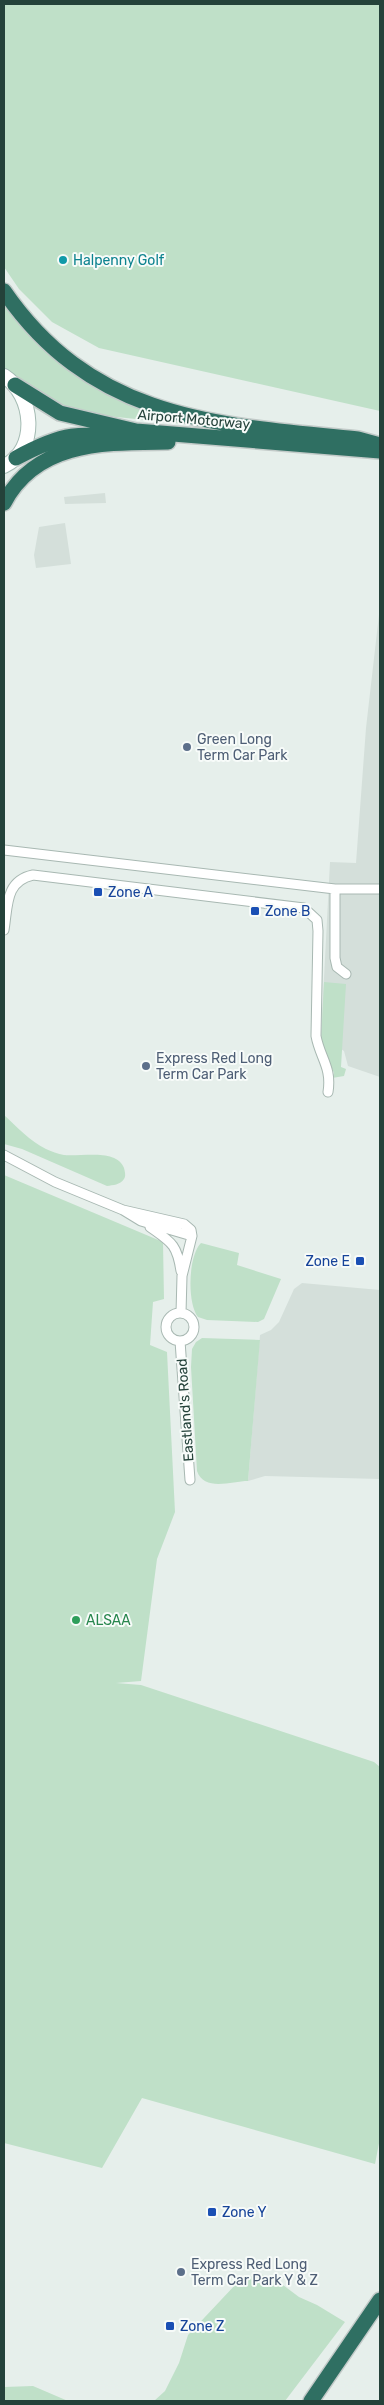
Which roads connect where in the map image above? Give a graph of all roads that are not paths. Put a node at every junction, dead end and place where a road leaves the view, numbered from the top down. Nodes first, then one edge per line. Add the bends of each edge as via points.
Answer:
1 (4, 291) edge
2 (9, 380) edge
3 (168, 442) junction
4 (380, 445) edge
5 (380, 451) edge
6 (380, 461) edge
7 (8, 465) edge
8 (4, 503) edge
9 (4, 850) edge
10 (335, 889) junction
11 (380, 889) edge
12 (4, 930) edge
13 (346, 974) dead end
14 (328, 1092) dead end
15 (4, 1155) edge
16 (4, 1162) edge
17 (37, 1172) junction
18 (123, 1210) junction
19 (141, 1221) junction
20 (192, 1236) junction
21 (182, 1276) junction
22 (181, 1313) junction
23 (180, 1341) junction
24 (190, 1480) dead end
25 (380, 2300) edge
26 (311, 2401) edge

1 - 4 highway via 32,328 57,350 84,372 139,401 174,414 210,422 358,439
2 - 5 highway, Airport Motorway via 60,413 136,431
2 - 7 main road via 27,408 29,418 24,445
3 - 6 highway, Airport Motorway
3 - 7 highway, Airport Motorway via 75,434 60,436
3 - 8 highway via 90,445 60,454 31,471
9 - 10 street
10 - 11 street
10 - 13 street via 334,958
12 - 14 street via 11,891 16,882 33,875 304,908 317,920 316,1036 329,1071
15 - 17 street
16 - 17 street via 27,1172
17 - 18 street
18 - 19 street
18 - 20 street via 184,1224
19 - 20 street
19 - 21 street via 171,1241 178,1254
20 - 21 street
21 - 22 street
22 - 23 street via 190,1317 194,1326 192,1334
22 - 23 street via 169,1318 166,1326 172,1338
23 - 24 street, Eastland's Road
25 - 26 highway

